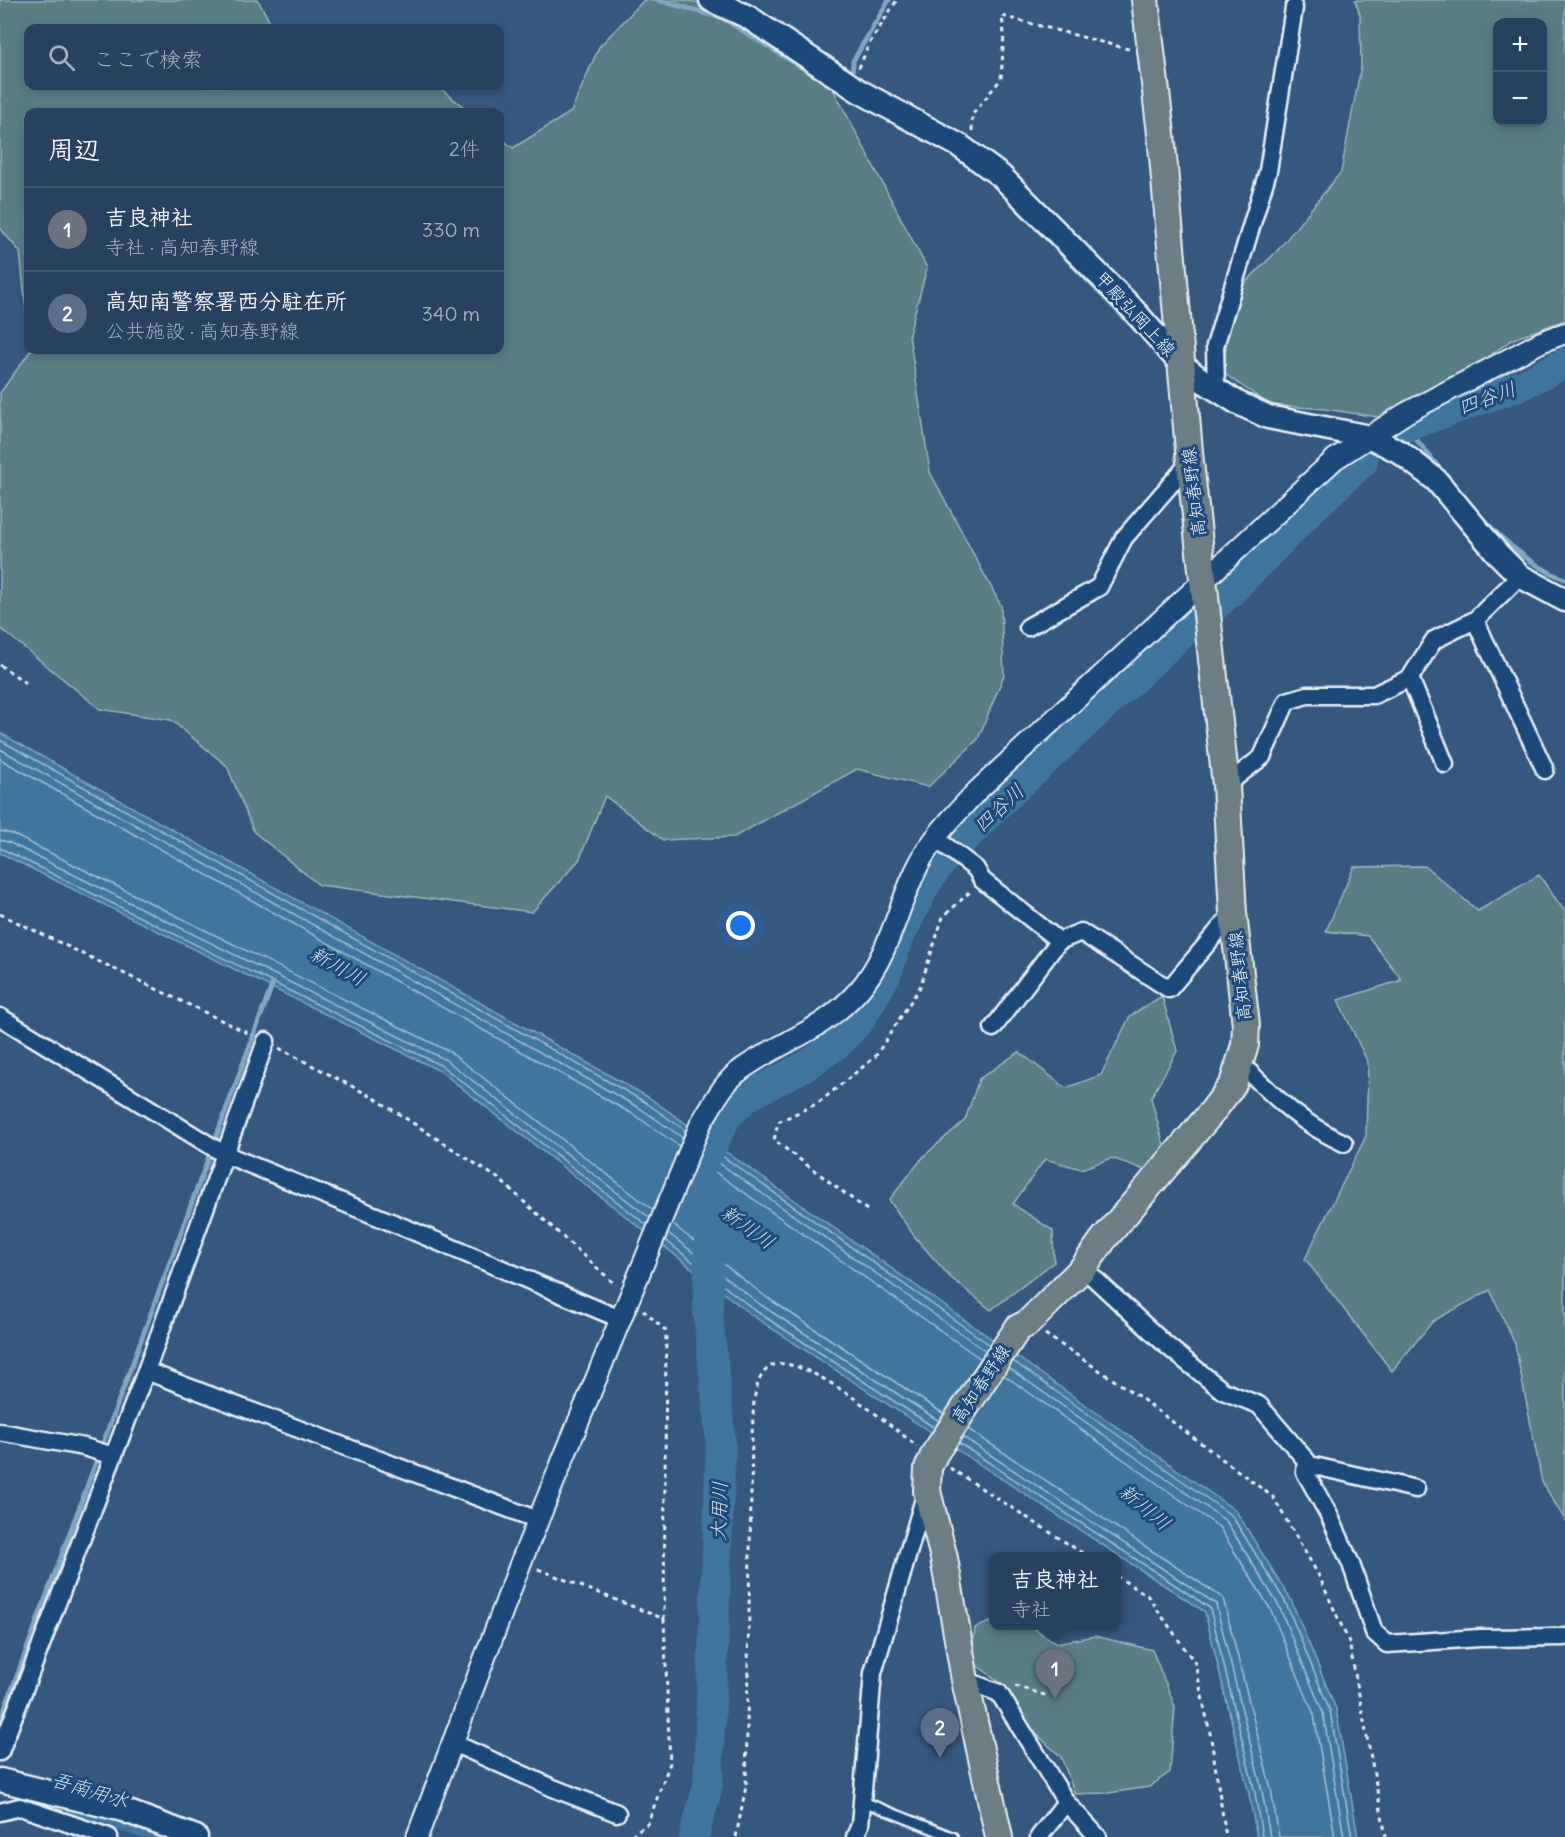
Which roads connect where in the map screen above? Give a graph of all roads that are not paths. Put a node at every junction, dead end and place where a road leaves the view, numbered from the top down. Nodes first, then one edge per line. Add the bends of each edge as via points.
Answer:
1 (711, 0) edge
2 (1144, 0) edge
3 (1294, 8) dead end
4 (1565, 333) edge
5 (1182, 365) junction
6 (1216, 389) junction
7 (1370, 436) junction
8 (1190, 462) junction
9 (1520, 576) junction
10 (1206, 590) junction
11 (1565, 600) edge
12 (1475, 620) junction
13 (1029, 627) dead end
14 (1410, 678) junction
15 (1445, 764) dead end
16 (1545, 770) dead end
17 (1226, 785) junction
18 (941, 842) junction
19 (1233, 913) junction
20 (1059, 941) junction
21 (0, 1017) edge
22 (993, 1028) dead end
23 (266, 1041) road end
24 (1240, 1063) junction
25 (1344, 1143) dead end
26 (224, 1154) junction
27 (1083, 1268) junction
28 (620, 1320) junction
29 (146, 1371) junction
30 (0, 1432) edge
31 (113, 1456) junction
32 (1306, 1460) junction
33 (1416, 1490) dead end
34 (927, 1491) junction
35 (538, 1520) junction
36 (1565, 1637) edge
37 (966, 1680) junction
38 (451, 1742) junction
39 (0, 1752) edge
40 (0, 1780) edge
41 (862, 1801) junction
42 (1066, 1802) junction
43 (0, 1812) edge
44 (617, 1813) dead end
45 (109, 1837) edge
46 (196, 1837) edge
47 (417, 1837) edge
48 (855, 1837) edge
49 (953, 1837) edge
50 (999, 1837) edge
51 (1039, 1837) edge
52 (1098, 1837) edge

1 - 5 main road, 甲殿弘岡上線 via 748,17 863,93 971,154 1001,176 1130,306
2 - 5 main road, 高知春野線 via 1161,134
3 - 6 street via 1268,171 1215,346
4 - 7 street via 1406,413
5 - 6 main road, 甲殿弘岡上線
5 - 8 main road, 高知春野線
6 - 7 main road, 甲殿弘岡上線 via 1268,417
7 - 9 main road, 甲殿弘岡上線 via 1400,452 1436,480
7 - 10 street via 1335,459
8 - 10 main road, 高知春野線
8 - 13 street via 1125,538 1099,587
9 - 11 main road, 甲殿弘岡上線
9 - 12 street
10 - 17 main road, 高知春野線
10 - 18 street via 977,791
12 - 14 street via 1434,640
12 - 16 street
14 - 15 street
14 - 17 street via 1374,695 1307,695 1287,701 1262,757
17 - 19 main road, 高知春野線
18 - 20 street
18 - 28 street via 918,866 879,961 860,988 833,1017 741,1069 720,1090 701,1123
19 - 20 street via 1168,989 1080,932
19 - 24 main road, 高知春野線 via 1246,1025
20 - 22 street
21 - 26 street
23 - 26 street
24 - 25 street via 1289,1111
24 - 27 main road, 高知春野線 via 1233,1084
26 - 28 street
26 - 29 street
27 - 32 street via 1166,1345 1223,1391 1259,1405
27 - 34 main road, 高知春野線 via 1023,1325 933,1456
28 - 35 street
29 - 31 street
29 - 35 street
30 - 31 street
31 - 39 street
32 - 33 street via 1310,1465 1338,1473
32 - 36 street via 1305,1472 1351,1564 1374,1632 1387,1644
34 - 37 main road, 高知春野線 via 944,1558
34 - 41 street via 873,1673
35 - 38 street
37 - 42 street via 999,1693
37 - 50 main road, 高知春野線
38 - 44 street
38 - 47 street
40 - 46 main road via 123,1810
41 - 48 street
41 - 49 lane
42 - 51 street
42 - 52 street
43 - 45 street via 20,1807

